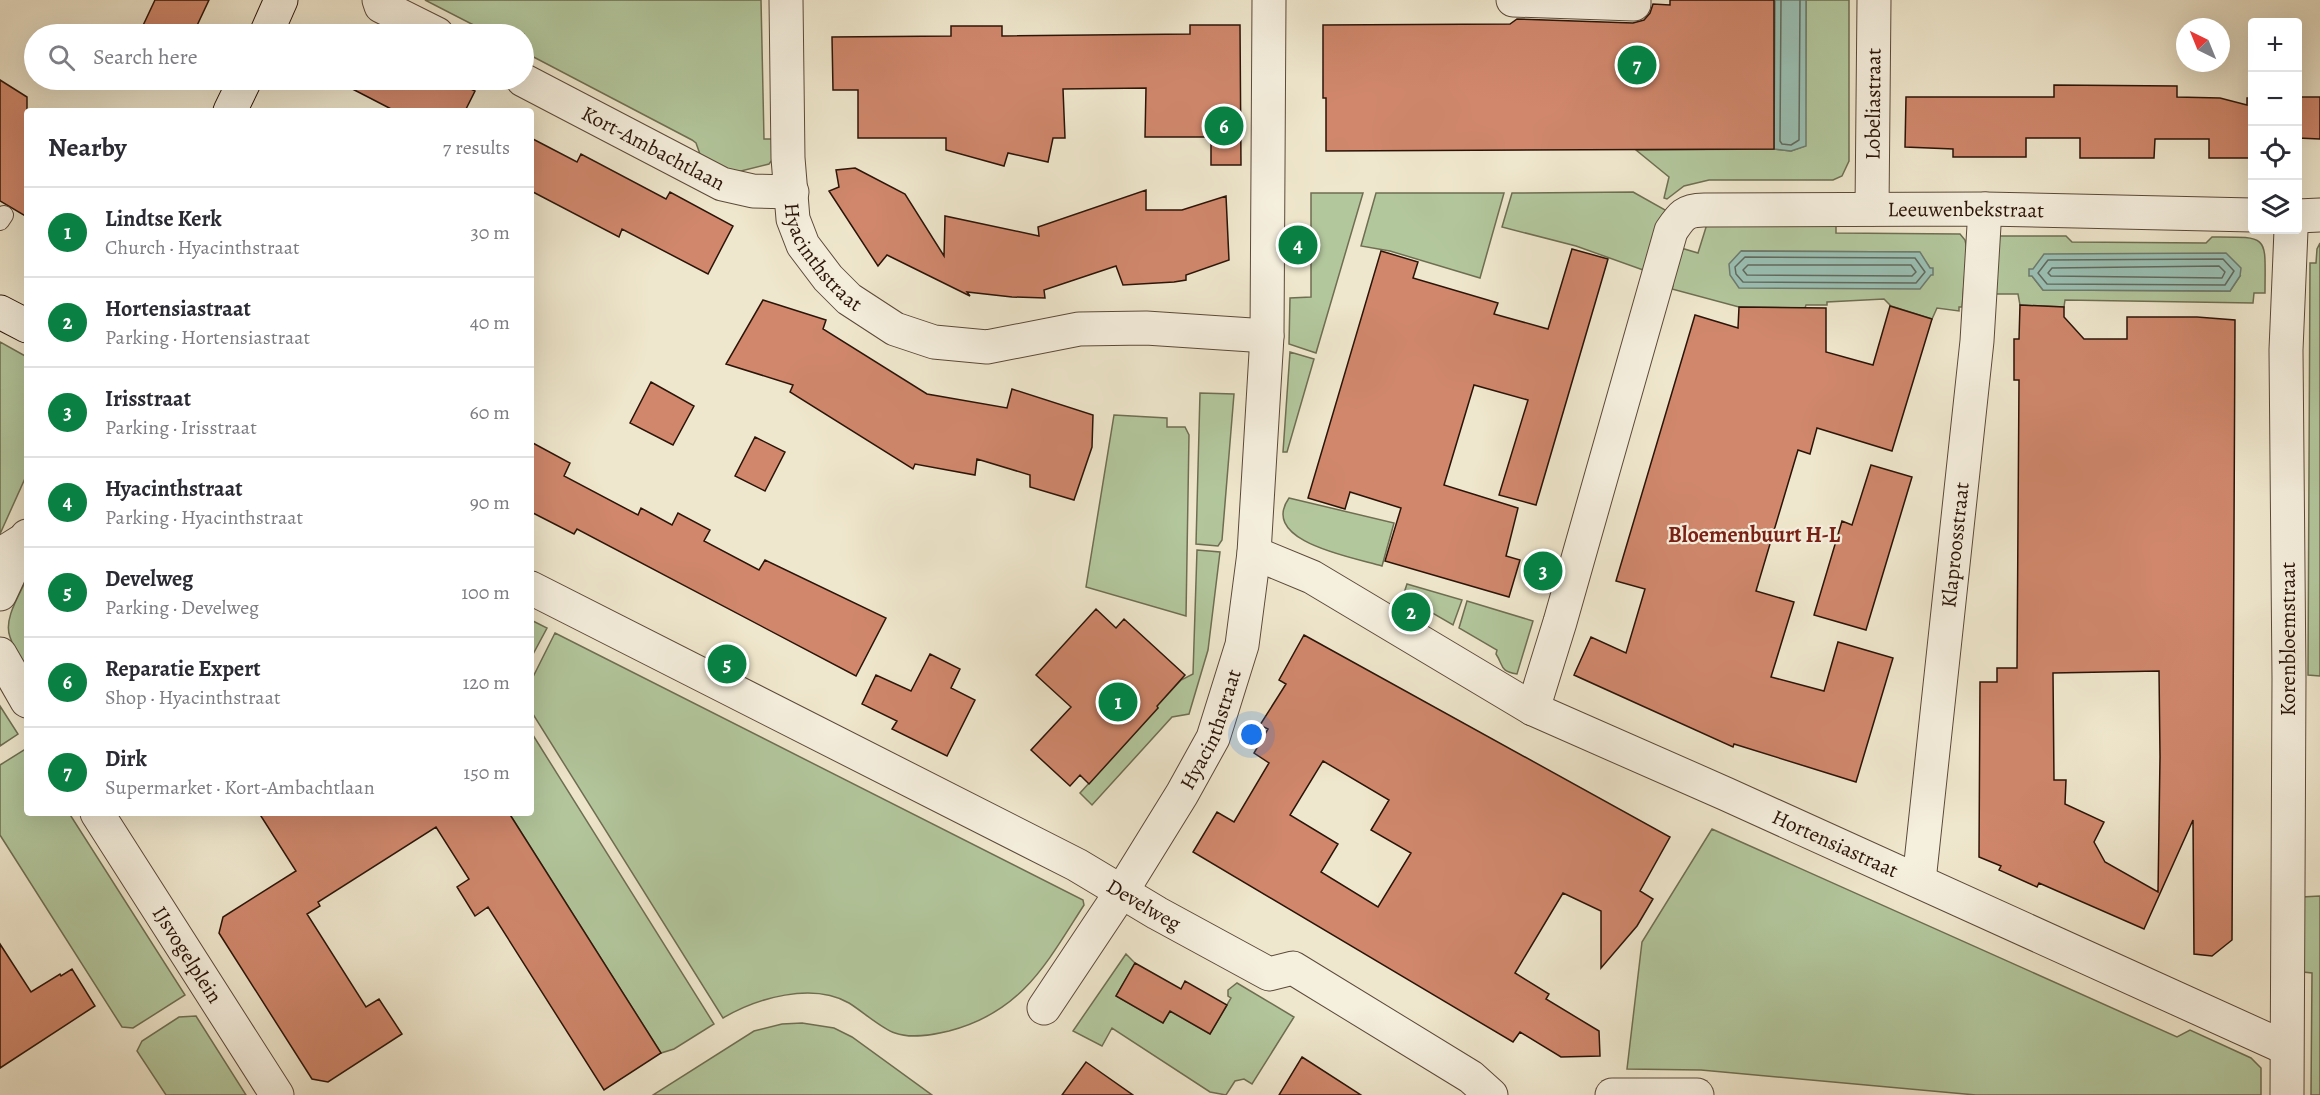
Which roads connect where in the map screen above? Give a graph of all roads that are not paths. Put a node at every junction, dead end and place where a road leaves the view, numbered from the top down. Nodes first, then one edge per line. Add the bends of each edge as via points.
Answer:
1 (281, 0) edge
2 (379, 0) edge
3 (786, 0) edge
4 (1269, 0) edge
5 (1514, 0) edge
6 (1874, 0) edge
7 (1637, 3) edge
8 (270, 24) edge
9 (417, 24) edge
10 (534, 86) edge
11 (240, 90) edge
12 (231, 108) edge
13 (792, 192) junction
14 (1872, 209) junction
15 (1985, 209) junction
16 (2248, 215) edge
17 (2320, 215) edge
18 (2302, 216) edge
19 (2291, 234) edge
20 (0, 312) edge
21 (24, 324) edge
22 (1267, 336) junction
23 (24, 531) edge
24 (24, 542) edge
25 (0, 546) edge
26 (1254, 553) junction
27 (534, 590) edge
28 (0, 594) edge
29 (0, 654) edge
30 (24, 696) edge
31 (1533, 709) junction
32 (99, 816) edge
33 (1919, 881) junction
34 (1122, 891) junction
35 (1044, 1008) dead end
36 (2286, 1048) junction
37 (277, 1095) edge
38 (1491, 1095) edge
39 (1612, 1095) edge
40 (1697, 1095) edge
41 (2287, 1095) edge

1 - 8 street
2 - 9 street via 381,6
3 - 13 street, Hyacinthstraat
4 - 22 street, Hyacinthstraat
5 - 7 street
6 - 14 street, Lobeliastraat
10 - 13 street, Kort-Ambachtlaan via 722,184 753,191
11 - 12 street
13 - 22 street, Hyacinthstraat via 794,219 803,245 828,278 849,299 895,329 934,342 987,347 1079,329 1146,328
14 - 15 street, Leeuwenbekstraat
14 - 31 street, Leeuwenbekstraat via 1691,210 1681,215 1671,231
15 - 16 street, Leeuwenbekstraat
15 - 33 street, Klaproosstraat via 1977,341
17 - 18 street
19 - 36 street, Korenbloemstraat via 2286,350
20 - 21 street
22 - 26 street, Hyacinthstraat
23 - 25 lane
24 - 28 street
26 - 31 street, Hortensiastraat via 1312,577
26 - 34 street, Hyacinthstraat via 1242,645 1213,738
27 - 34 street, Develweg
29 - 30 street
31 - 33 street, Hortensiastraat
32 - 37 street, IJsvogelplein
33 - 36 street, Hortensiastraat
34 - 35 street, Hyacinthstraat
34 - 38 street, Develweg via 1269,974 1293,968 1471,1077
36 - 41 street
39 - 40 street

